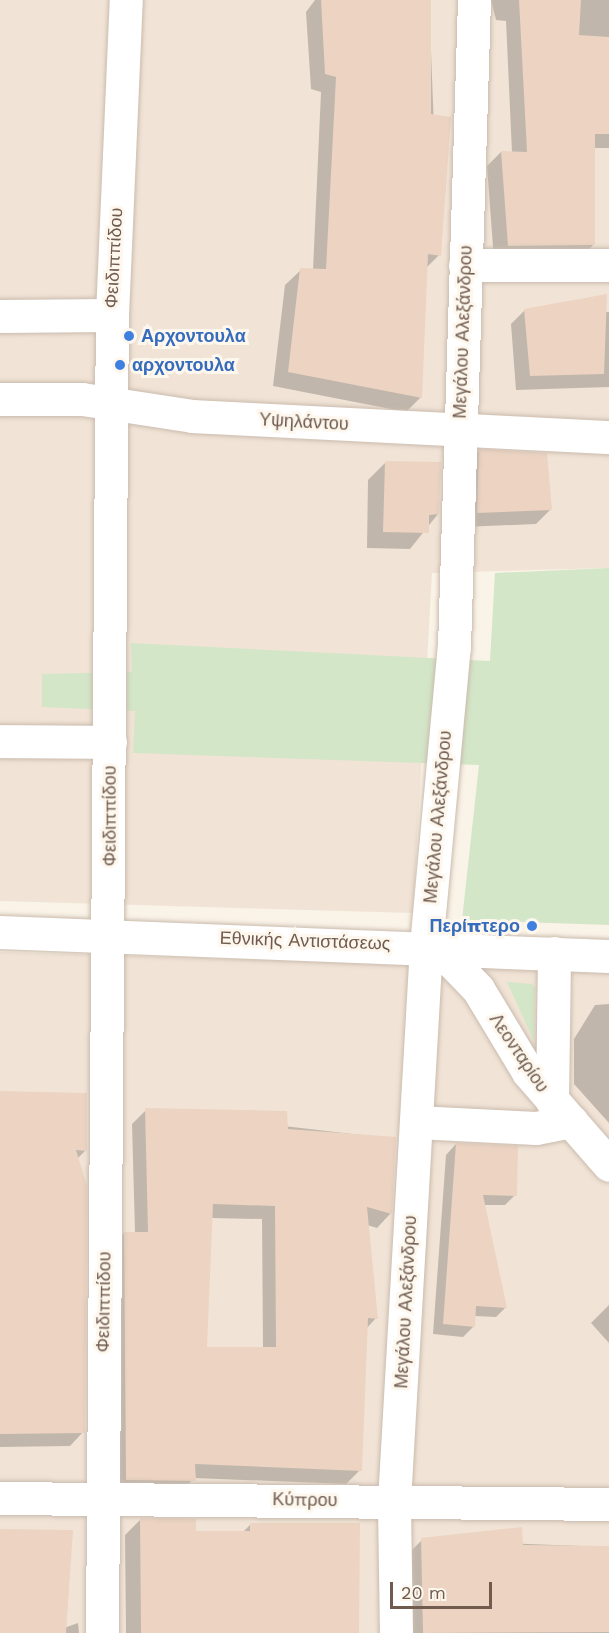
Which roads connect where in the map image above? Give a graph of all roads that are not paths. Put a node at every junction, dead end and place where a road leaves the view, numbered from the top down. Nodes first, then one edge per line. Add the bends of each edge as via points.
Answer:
1 (126, 0) edge
2 (474, 0) edge
3 (609, 265) edge
4 (465, 266) junction
5 (112, 315) junction
6 (0, 316) edge
7 (0, 399) edge
8 (115, 405) junction
9 (461, 430) junction
10 (609, 437) edge
11 (0, 741) edge
12 (110, 742) junction
13 (0, 932) edge
14 (110, 934) junction
15 (426, 946) junction
16 (554, 953) junction
17 (609, 956) edge
18 (561, 1111) junction
19 (416, 1122) junction
20 (609, 1165) edge
21 (0, 1497) edge
22 (101, 1497) junction
23 (394, 1501) junction
24 (609, 1504) edge
25 (102, 1633) edge
26 (396, 1633) edge

1 - 5 street, Φειδιππίδου
2 - 4 street, Μεγάλου Αλεξάνδρου
3 - 4 street
4 - 9 street, Μεγάλου Αλεξάνδρου
5 - 6 street
5 - 8 street, Φειδιππίδου
7 - 8 street, Υψηλάντου via 82,399
8 - 9 street, Υψηλάντου via 193,416
8 - 12 street, Φειδιππίδου
9 - 10 street, Υψηλάντου
9 - 15 street, Μεγάλου Αλεξάνδρου via 454,647
11 - 12 street
12 - 14 street, Φειδιππίδου
13 - 14 street, Εθνικής Αντιστάσεως
14 - 15 street, Εθνικής Αντιστάσεως
14 - 22 street, Φειδιππίδου
15 - 16 street, Εθνικής Αντιστάσεως
15 - 18 street, Λεονταρίου via 451,961 478,990
15 - 19 street, Μεγάλου Αλεξάνδρου
16 - 17 street, Εθνικής Αντιστάσεως
16 - 18 street
18 - 19 street via 536,1128
18 - 20 street, Λεονταρίου
19 - 23 street, Μεγάλου Αλεξάνδρου
21 - 22 street, Κύπρου
22 - 23 street, Κύπρου
22 - 25 street, Φειδιππίδου
23 - 24 street, Κύπρου
23 - 26 street, Μεγάλου Αλεξάνδρου

